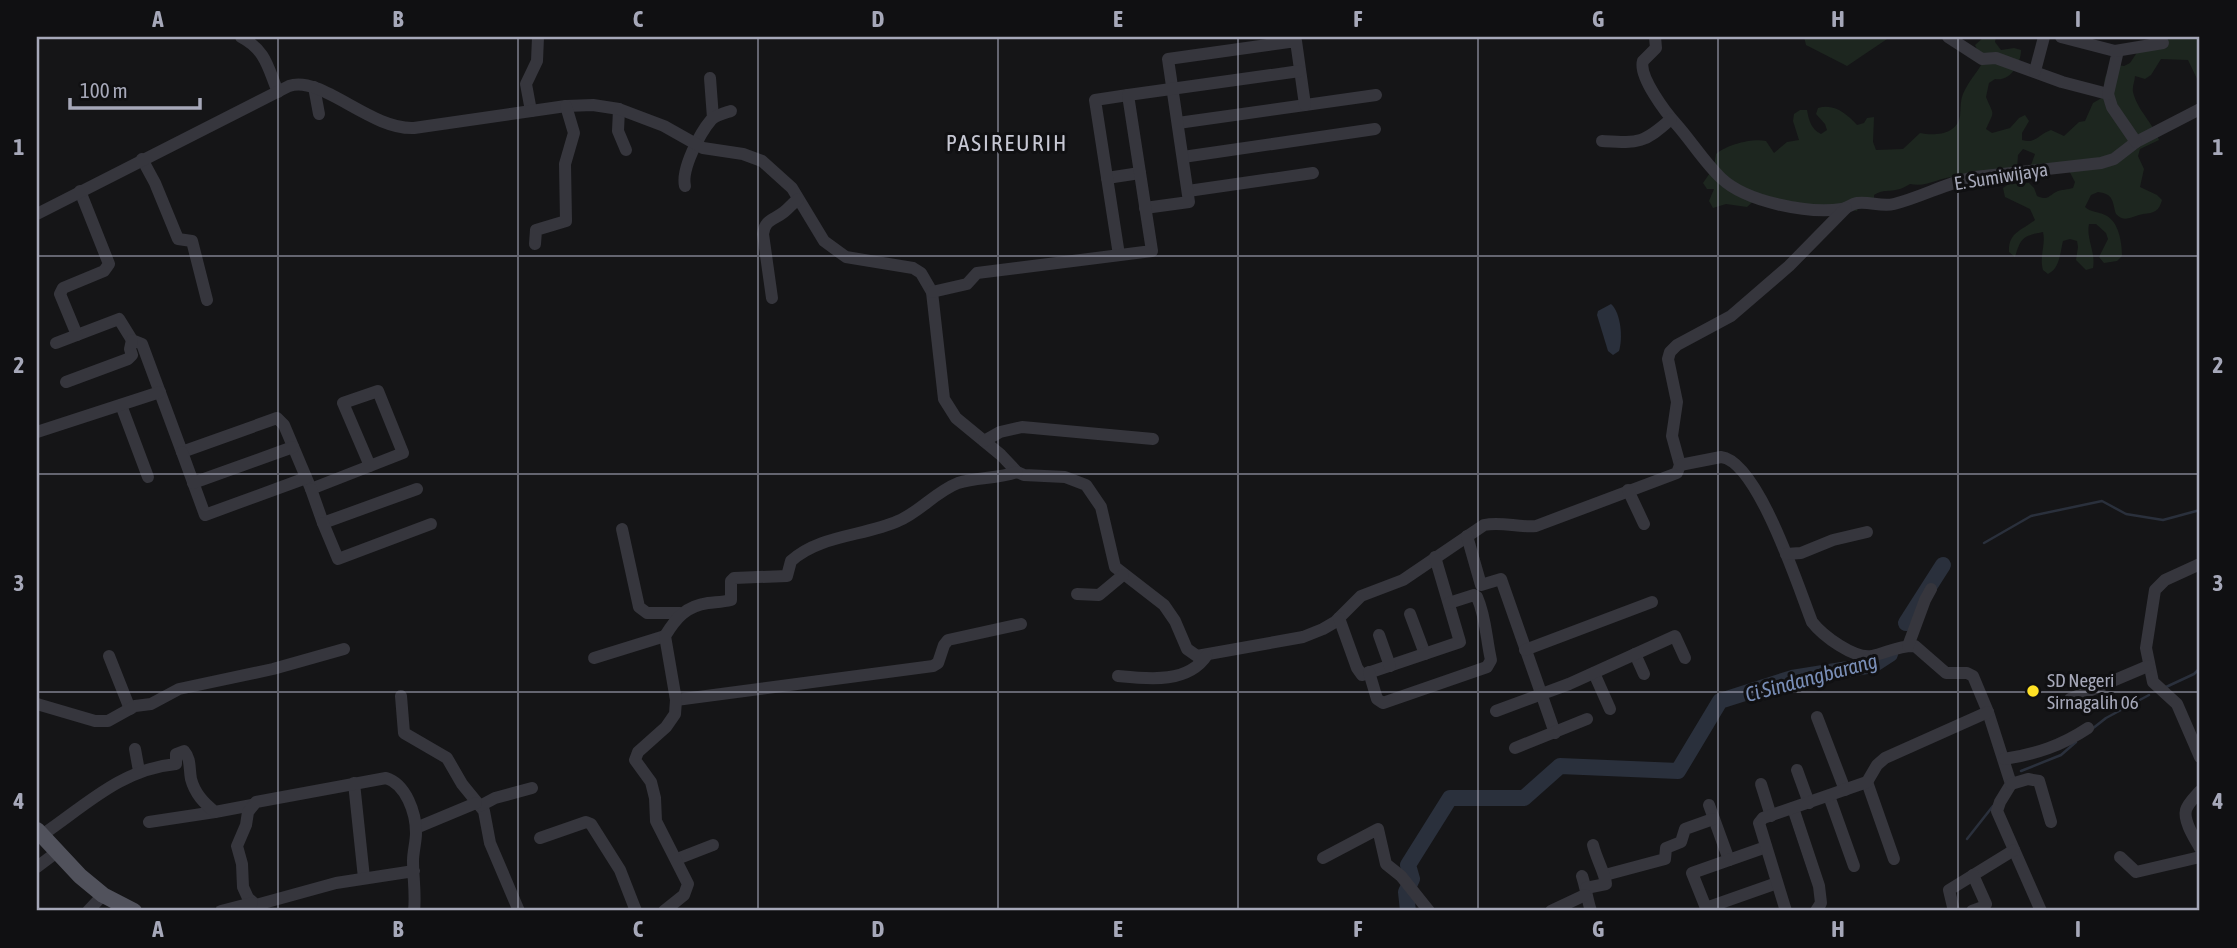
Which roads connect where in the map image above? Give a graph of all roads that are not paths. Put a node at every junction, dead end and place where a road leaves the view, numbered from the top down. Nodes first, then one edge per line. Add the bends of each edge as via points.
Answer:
1 (241, 37) edge
2 (538, 37) edge
3 (1654, 37) edge
4 (1948, 37) edge
5 (1971, 37) edge
6 (2043, 37) edge
7 (2061, 37) edge
8 (2163, 43) dead end
9 (1968, 51) junction
10 (2115, 51) junction
11 (1300, 71) junction
12 (2035, 71) junction
13 (710, 78) dead end
14 (314, 87) junction
15 (1172, 89) junction
16 (278, 92) junction
17 (1376, 94) dead end
18 (2108, 94) junction
19 (1128, 95) junction
20 (1305, 105) junction
21 (566, 106) junction
22 (620, 109) junction
23 (2200, 109) edge
24 (531, 111) junction
25 (731, 111) dead end
26 (319, 114) dead end
27 (713, 118) junction
28 (1671, 119) junction
29 (1178, 123) junction
30 (1375, 129) dead end
31 (1602, 141) dead end
32 (2136, 142) junction
33 (696, 144) junction
34 (626, 150) dead end
35 (1183, 157) junction
36 (142, 159) junction
37 (1140, 173) junction
38 (1313, 173) dead end
39 (1107, 178) junction
40 (685, 186) dead end
41 (80, 191) junction
42 (1188, 191) junction
43 (799, 198) junction
44 (1145, 208) junction
45 (1846, 208) junction
46 (37, 214) edge
47 (535, 244) dead end
48 (1119, 256) junction
49 (932, 292) junction
50 (772, 298) dead end
51 (207, 300) dead end
52 (77, 335) junction
53 (132, 340) junction
54 (56, 343) dead end
55 (145, 353) junction
56 (128, 359) junction
57 (66, 382) dead end
58 (160, 393) junction
59 (121, 405) junction
60 (37, 432) edge
61 (1153, 439) dead end
62 (984, 441) junction
63 (293, 447) junction
64 (182, 452) junction
65 (1680, 465) junction
66 (370, 466) junction
67 (1017, 472) junction
68 (148, 477) dead end
69 (193, 483) junction
70 (308, 484) junction
71 (417, 489) dead end
72 (1628, 490) junction
73 (323, 523) junction
74 (431, 524) dead end
75 (1644, 524) dead end
76 (622, 529) dead end
77 (1867, 532) dead end
78 (1467, 536) junction
79 (1786, 554) junction
80 (1435, 557) junction
81 (2200, 564) edge
82 (1123, 575) junction
83 (1931, 589) dead end
84 (1077, 594) dead end
85 (1652, 602) dead end
86 (1449, 603) junction
87 (680, 613) junction
88 (1410, 614) dead end
89 (1339, 618) junction
90 (1021, 624) dead end
91 (1379, 635) dead end
92 (1486, 635) junction
93 (665, 636) junction
94 (1460, 642) junction
95 (1908, 646) junction
96 (344, 649) dead end
97 (1524, 650) junction
98 (1424, 654) junction
99 (1635, 654) junction
100 (1208, 655) junction
101 (109, 656) dead end
102 (594, 658) dead end
103 (1685, 658) dead end
104 (1390, 666) junction
105 (2148, 666) junction
106 (1369, 673) junction
107 (1594, 673) junction
108 (1644, 674) dead end
109 (1118, 676) dead end
110 (1540, 695) junction
111 (401, 696) dead end
112 (2070, 699) dead end
113 (676, 700) junction
114 (37, 705) edge
115 (130, 709) junction
116 (1610, 709) dead end
117 (1496, 711) dead end
118 (1988, 712) junction
119 (1817, 717) dead end
120 (1587, 719) dead end
121 (2088, 728) dead end
122 (1555, 733) junction
123 (1515, 748) dead end
124 (135, 749) dead end
125 (2199, 749) edge
126 (2004, 759) junction
127 (1797, 770) dead end
128 (139, 771) junction
129 (1867, 782) junction
130 (354, 783) junction
131 (1761, 784) dead end
132 (2011, 784) junction
133 (532, 788) dead end
134 (1845, 790) junction
135 (2200, 791) edge
136 (1829, 796) junction
137 (1809, 803) junction
138 (252, 805) junction
139 (478, 805) junction
140 (1709, 805) dead end
141 (1793, 808) junction
142 (215, 812) junction
143 (1771, 816) junction
144 (1713, 819) junction
145 (149, 822) dead end
146 (2051, 822) dead end
147 (416, 828) junction
148 (39, 832) edge
149 (540, 838) dead end
150 (713, 845) dead end
151 (1593, 845) dead end
152 (1766, 847) junction
153 (2200, 848) edge
154 (2014, 850) junction
155 (57, 852) junction
156 (2120, 857) dead end
157 (2200, 857) edge
158 (1323, 858) dead end
159 (677, 859) junction
160 (1894, 859) dead end
161 (1729, 860) junction
162 (37, 866) edge
163 (1853, 866) dead end
164 (414, 871) junction
165 (1605, 875) junction
166 (1973, 875) junction
167 (364, 878) junction
168 (1777, 883) junction
169 (1584, 886) junction
170 (103, 895) junction
171 (262, 906) edge
172 (88, 911) edge
173 (134, 911) edge
174 (221, 911) edge
175 (414, 911) edge
176 (519, 911) edge
177 (636, 911) edge
178 (664, 911) edge
179 (1429, 911) edge
180 (1551, 911) edge
181 (1591, 911) edge
182 (1786, 911) edge
183 (1816, 911) edge
184 (1954, 911) edge
185 (1972, 911) edge
186 (2041, 911) edge

1 - 16 street via 262,53
2 - 24 street via 537,61 526,84
3 - 28 street, E. Sumiwijaya via 1656,48 1643,61 1642,71
4 - 9 street
5 - 9 street
6 - 12 street
7 - 10 street
8 - 10 street
9 - 12 street via 1982,59 1996,58
10 - 18 street
11 - 15 street
11 - 15 street via 1296,41 1168,59
11 - 20 street
12 - 18 street
13 - 27 street
14 - 16 street via 301,83
14 - 24 street via 384,124 404,129
14 - 26 street
15 - 19 street
15 - 29 street
16 - 36 street
17 - 20 street
18 - 32 street
19 - 37 street
19 - 39 street via 1095,100
20 - 29 street
21 - 22 street
21 - 24 street
21 - 47 street via 573,133 565,164 566,221 536,230
22 - 33 street
22 - 34 street via 618,131
23 - 32 street, E. Sumiwijaya
25 - 27 street
27 - 33 street
28 - 31 street via 1640,141
28 - 45 street, E. Sumiwijaya via 1729,184 1769,202 1826,210
29 - 35 street
30 - 35 street
32 - 45 street, E. Sumiwijaya via 2101,163 1975,177 1895,204 1860,203
33 - 40 street via 684,172
33 - 43 street via 762,161
35 - 42 street
36 - 41 street
36 - 51 street via 178,239 192,241
37 - 39 street
37 - 44 street
38 - 42 street
39 - 48 street
41 - 46 street
41 - 52 street via 109,264 60,293
42 - 44 street via 1189,202
43 - 49 street via 824,241 838,253 913,268 924,276
43 - 50 street via 764,226
44 - 48 street via 1152,251
45 - 65 street via 1731,317 1670,352 1677,401 1672,436
48 - 49 street via 977,273 967,285
49 - 62 street via 944,399 956,418
52 - 53 street via 119,319
52 - 54 street
53 - 55 street via 142,344
53 - 56 street
55 - 56 street
55 - 58 street
56 - 57 street
58 - 59 street
58 - 64 street
59 - 60 street
59 - 68 street
61 - 62 street via 1022,427
62 - 67 street
63 - 64 street via 277,418
63 - 69 street
63 - 70 street
64 - 69 street
65 - 72 street via 1677,473
65 - 79 street via 1715,457 1732,460 1765,506
66 - 66 street via 343,403 378,391 403,453
66 - 70 street
67 - 82 street via 1065,477 1086,485 1101,507 1111,559
67 - 87 street via 946,488 900,520 796,556 787,576 734,578 731,600 700,604
69 - 70 street via 205,516
70 - 73 street
71 - 73 street
72 - 75 street
72 - 78 street via 1535,526 1493,523
73 - 74 street via 338,559
76 - 87 street via 639,607 647,613
77 - 79 street
78 - 80 street
78 - 97 street via 1481,585 1501,579
79 - 95 street via 1812,622 1825,635 1866,657
80 - 86 street
80 - 89 street via 1391,586 1361,596
81 - 105 street via 2165,580 2155,590 2146,648
82 - 84 street via 1099,595
82 - 100 street via 1164,605 1189,653
83 - 95 street
85 - 97 street
86 - 92 street via 1477,597
86 - 94 street
87 - 93 street
88 - 98 street
89 - 100 street via 1303,637
89 - 106 street via 1360,673
90 - 113 street via 948,640 933,666
91 - 104 street
92 - 94 street
92 - 106 street via 1491,660 1487,667 1400,698 1380,702
93 - 102 street
93 - 113 street
94 - 98 street
95 - 118 street via 1920,649 1946,673 1970,674
96 - 115 street via 179,689
97 - 110 street
98 - 104 street
99 - 103 street via 1675,636
99 - 107 street
99 - 108 street
100 - 109 street via 1182,674
101 - 115 street
104 - 106 street
105 - 112 street
105 - 125 street via 2156,686 2178,704
107 - 110 street
107 - 116 street
110 - 117 street
110 - 122 street
111 - 139 street via 404,733 443,754
113 - 159 street via 675,714 635,760 651,782 656,821
114 - 115 street via 102,722
118 - 126 street
118 - 129 street via 1885,758
119 - 134 street
120 - 122 street
121 - 126 street via 2046,751
122 - 123 street
124 - 128 street
126 - 132 street
127 - 137 street
128 - 142 street via 176,764 176,754 186,751 196,793
128 - 148 street
129 - 134 street
129 - 160 street
130 - 138 street
130 - 147 street via 395,781 404,791
130 - 167 street
131 - 143 street
132 - 146 street via 2039,781
132 - 154 street via 1997,811
133 - 139 street
134 - 136 street
135 - 153 street via 2186,814
136 - 137 street
136 - 163 street
137 - 141 street
138 - 142 street
138 - 171 street via 237,846 243,887
139 - 147 street
139 - 176 street via 487,818 490,843
140 - 144 street
141 - 143 street
141 - 183 street via 1819,886 1821,903
142 - 145 street
143 - 152 street via 1759,823
144 - 161 street
144 - 165 street via 1685,829 1681,842 1666,848 1665,859
147 - 164 street
148 - 155 main road
149 - 177 street via 590,823 620,870
150 - 159 street
151 - 165 street
152 - 161 street
152 - 168 street
154 - 166 street
154 - 186 street
155 - 162 street
155 - 170 main road
156 - 157 street via 2136,872
158 - 179 street via 1378,829 1386,864
159 - 178 street via 688,890
161 - 168 street via 1692,873 1706,908
164 - 167 street
164 - 175 street
165 - 169 street via 1606,884
166 - 184 street via 1949,890
166 - 185 street via 1986,904
167 - 171 street
168 - 182 street
169 - 180 street
169 - 181 street
170 - 172 street
170 - 173 main road
171 - 174 street

